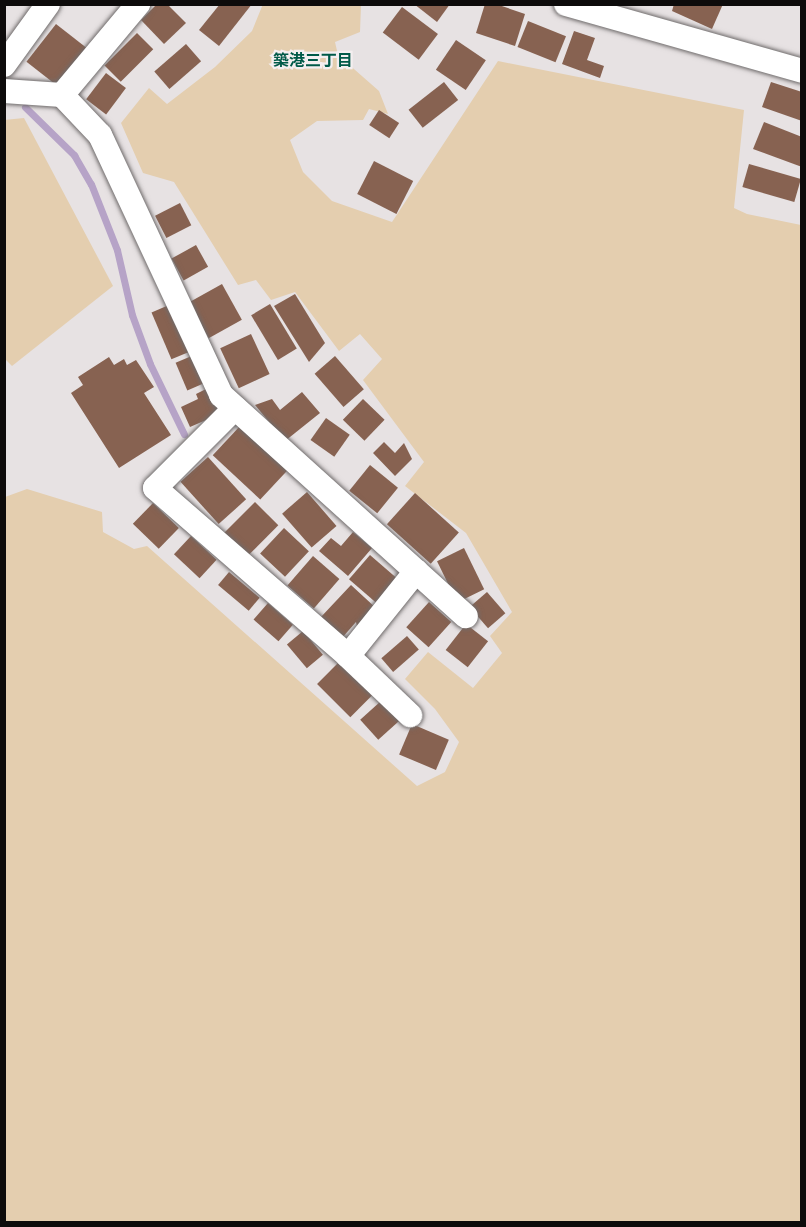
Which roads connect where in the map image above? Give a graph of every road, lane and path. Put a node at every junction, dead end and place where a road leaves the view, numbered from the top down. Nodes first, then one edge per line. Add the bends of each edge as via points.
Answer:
1 (48, 4) edge
2 (138, 4) edge
3 (566, 4) edge
4 (4, 65) edge
5 (801, 71) edge
6 (4, 91) edge
7 (62, 95) junction
8 (235, 408) junction
9 (416, 571) junction
10 (466, 616) dead end
11 (348, 656) junction
12 (410, 715) dead end

1 - 4 street
2 - 7 street
3 - 5 street
6 - 7 street
7 - 8 street via 100,135 221,395
8 - 9 street
8 - 11 street via 155,488
9 - 10 street
9 - 11 street
11 - 12 street

